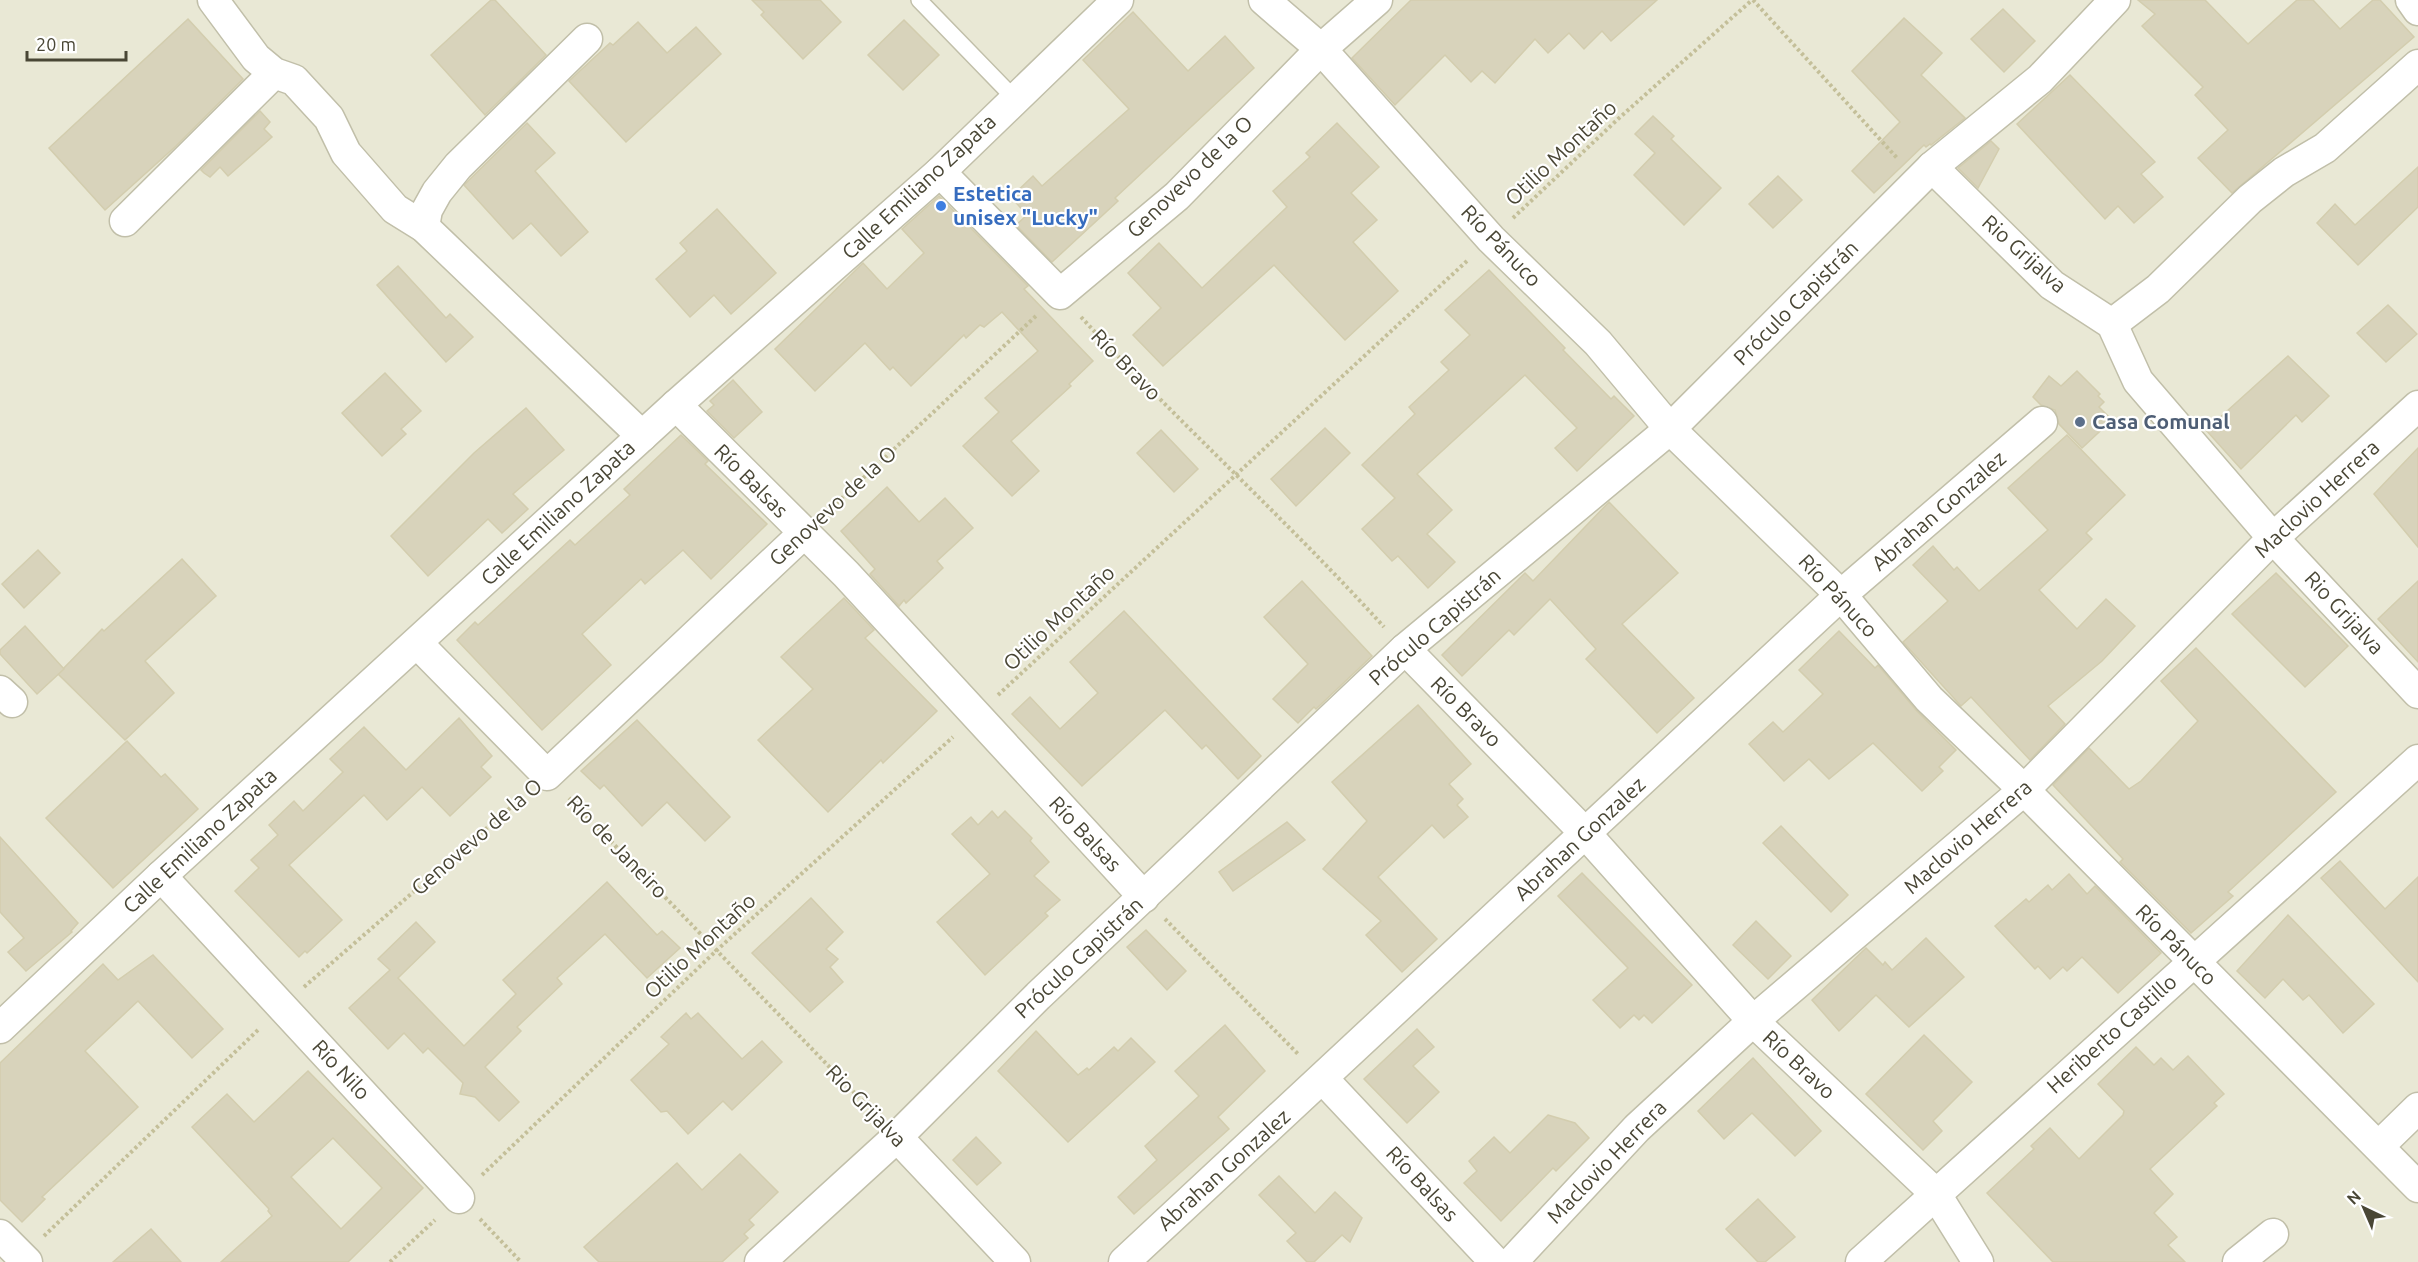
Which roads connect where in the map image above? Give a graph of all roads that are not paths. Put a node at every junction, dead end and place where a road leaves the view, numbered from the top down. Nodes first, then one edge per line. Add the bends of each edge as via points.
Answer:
1 (213, 0) edge
2 (919, 0) edge
3 (1118, 0) edge
4 (1264, 0) edge
5 (1377, 0) edge
6 (2115, 0) edge
7 (2410, 0) edge
8 (2418, 10) edge
9 (587, 39) dead end
10 (1321, 48) junction
11 (2418, 65) edge
12 (273, 73) junction
13 (1015, 99) junction
14 (940, 172) junction
15 (1925, 174) junction
16 (125, 221) dead end
17 (424, 227) junction
18 (2112, 324) junction
19 (676, 405) junction
20 (2418, 406) edge
21 (2042, 422) dead end
22 (1670, 429) junction
23 (642, 436) junction
24 (803, 534) junction
25 (2273, 538) junction
26 (1841, 595) junction
27 (417, 643) junction
28 (1405, 649) junction
29 (2418, 693) edge
30 (2418, 760) edge
31 (2024, 790) junction
32 (1586, 834) junction
33 (161, 876) junction
34 (1144, 897) junction
35 (2192, 962) junction
36 (1753, 1021) junction
37 (0, 1028) edge
38 (1323, 1080) junction
39 (2418, 1108) edge
40 (897, 1137) junction
41 (2379, 1146) junction
42 (2418, 1186) edge
43 (1935, 1193) junction
44 (459, 1198) road end
45 (2272, 1234) dead end
46 (0, 1235) edge
47 (24, 1260) edge
48 (760, 1262) edge
49 (1015, 1262) edge
50 (1124, 1262) edge
51 (1495, 1262) edge
52 (1512, 1262) edge
53 (1861, 1262) edge
54 (1978, 1262) edge
55 (2238, 1262) edge

1 - 12 street via 256,58
2 - 13 lane
3 - 13 street, Calle Emiliano Zapata
4 - 10 street, Río Pánuco
5 - 10 street, Genovevo de la O
6 - 15 street, Próculo Capistrán via 2040,79
7 - 8 street
9 - 17 street via 458,166 437,192 427,210
10 - 14 street, Genovevo de la O via 1177,196 1060,294
10 - 22 street, Río Pánuco via 1491,239 1598,343
11 - 18 street via 2325,148 2284,172 2250,199 2158,290
12 - 16 street
12 - 17 street via 294,80 329,118 346,153 370,181 395,209
13 - 14 street, Calle Emiliano Zapata
14 - 19 street, Calle Emiliano Zapata
15 - 18 street, Rio Grijalva via 2052,285
15 - 22 street, Próculo Capistrán
17 - 23 street
18 - 25 street, Rio Grijalva via 2138,381
19 - 23 street, Calle Emiliano Zapata
19 - 24 street, Río Balsas
20 - 25 street, Maclovio Herrera
21 - 26 street, Abrahan Gonzalez
22 - 26 street, Río Pánuco
22 - 28 street, Próculo Capistrán
23 - 27 street, Calle Emiliano Zapata
24 - 27 street, Genovevo de la O via 547,776
24 - 34 street, Río Balsas via 846,574
25 - 29 street, Rio Grijalva
25 - 31 street, Maclovio Herrera
26 - 31 street, Río Pánuco via 1929,699
26 - 32 street, Abrahan Gonzalez
27 - 33 street, Calle Emiliano Zapata
28 - 32 street, Río Bravo
28 - 34 street, Próculo Capistrán
30 - 35 street, Heriberto Castillo
31 - 35 street, Río Pánuco
31 - 36 street, Maclovio Herrera
32 - 36 street, Río Bravo
32 - 38 street, Abrahan Gonzalez
33 - 37 street, Calle Emiliano Zapata
33 - 44 street, Río Nilo
34 - 40 street, Próculo Capistrán
35 - 41 street, Río Pánuco
35 - 43 street, Heriberto Castillo
36 - 43 street, Río Bravo
36 - 52 street, Maclovio Herrera via 1637,1128
38 - 50 street, Abrahan Gonzalez
38 - 51 street, Río Balsas
39 - 41 street
40 - 48 street, Próculo Capistrán
40 - 49 street, Rio Grijalva
41 - 42 street, Río Pánuco
43 - 53 street, Heriberto Castillo
43 - 54 street, Río Bravo
45 - 55 street
46 - 47 street

